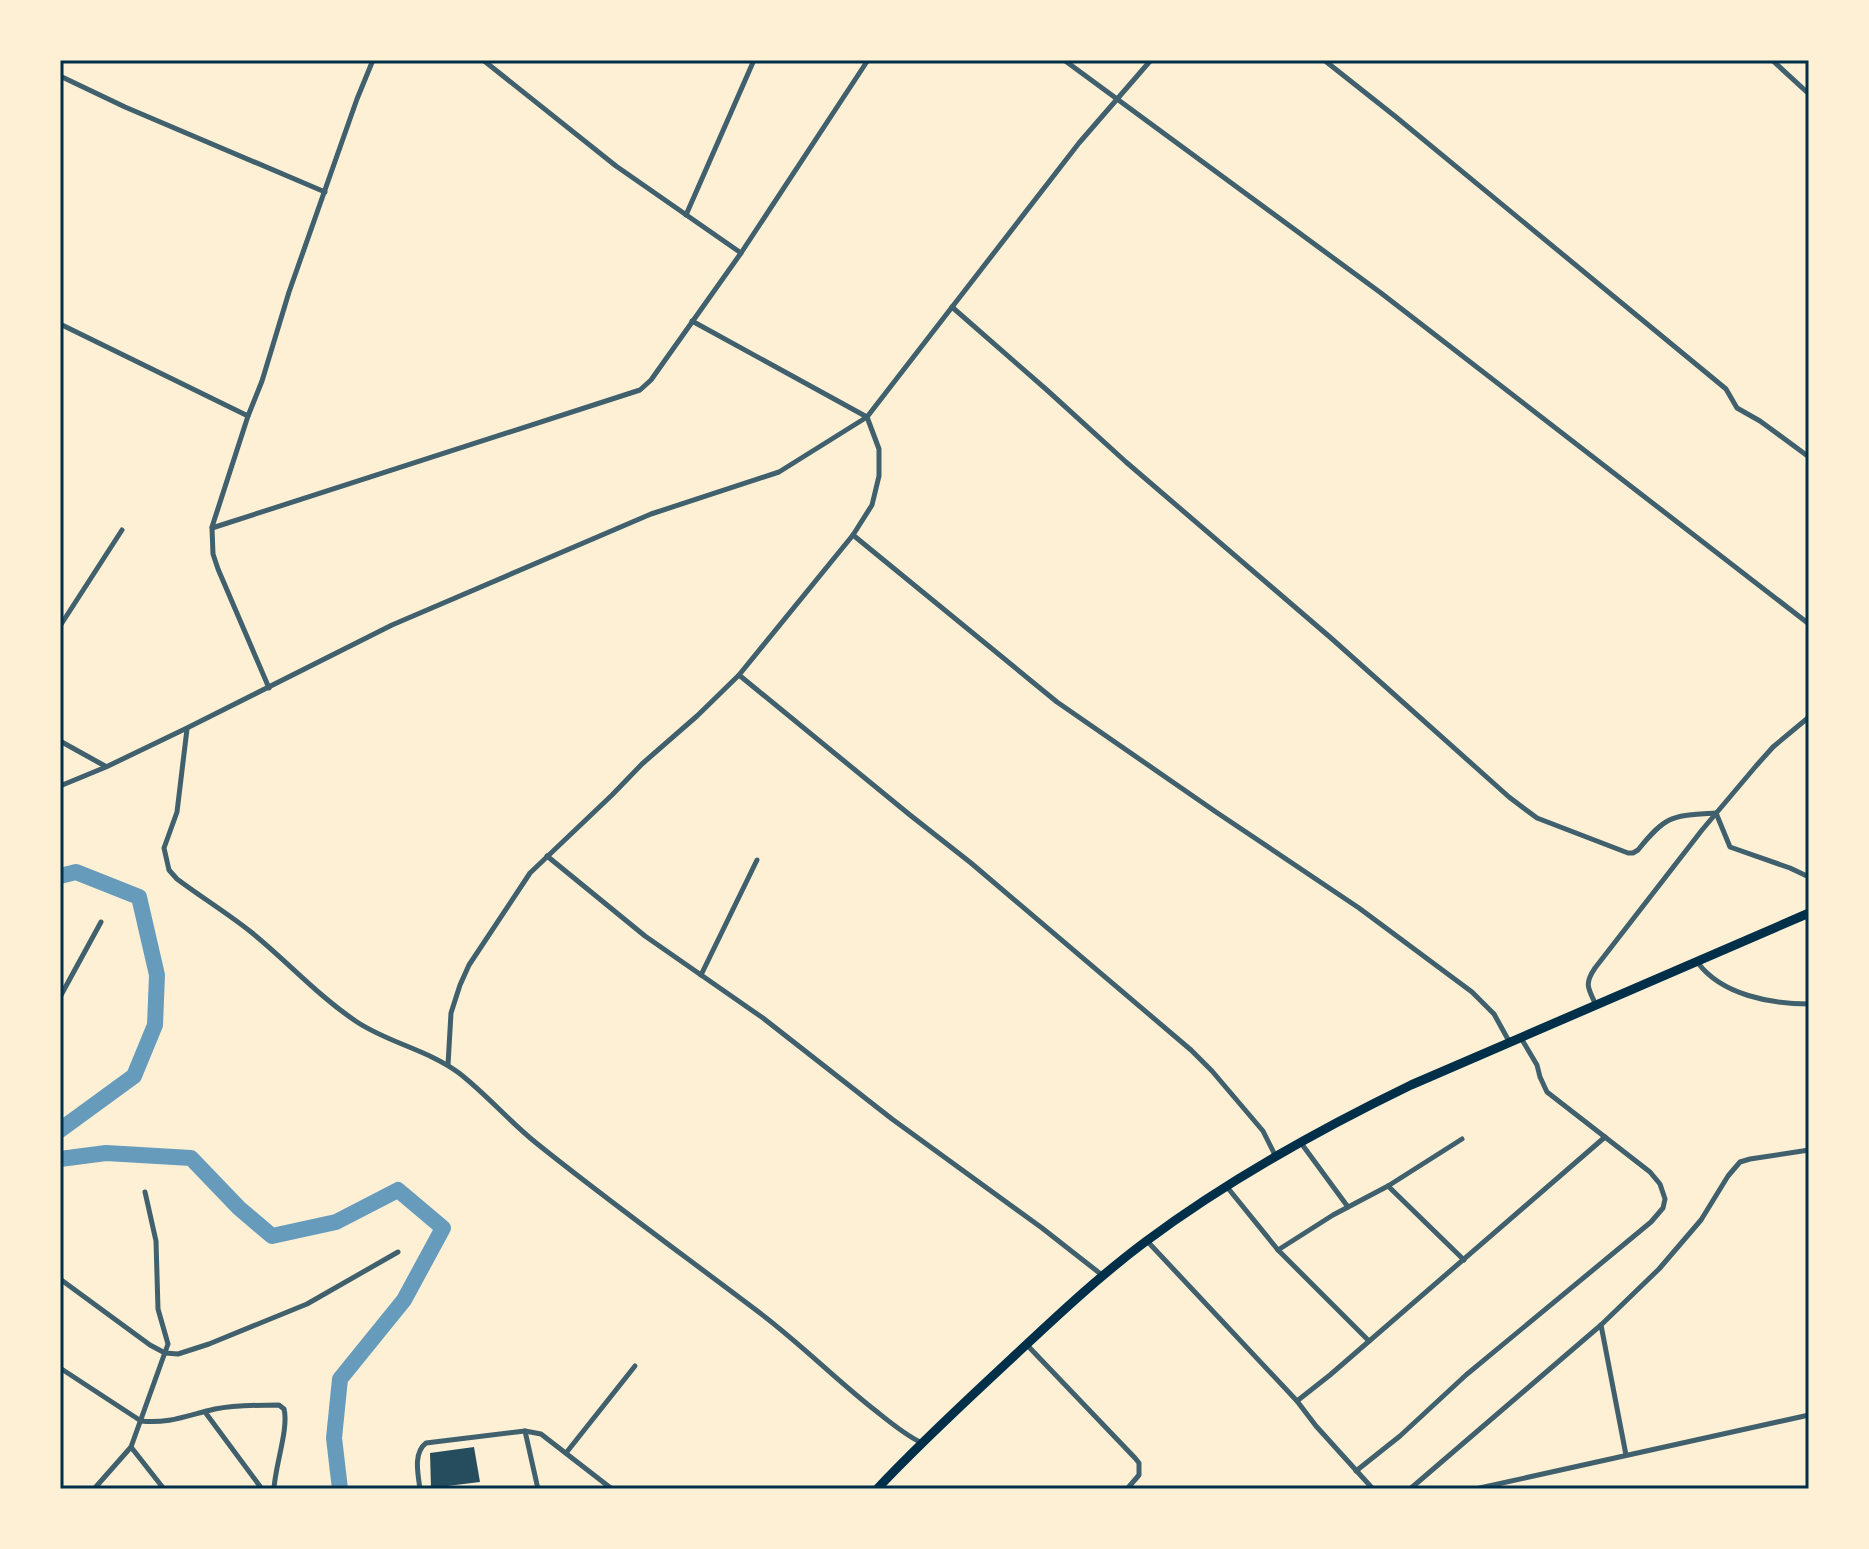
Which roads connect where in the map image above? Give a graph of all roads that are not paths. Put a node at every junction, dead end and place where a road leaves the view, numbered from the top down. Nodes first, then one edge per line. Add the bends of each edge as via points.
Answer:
1 (373, 60) edge
2 (483, 60) edge
3 (754, 60) edge
4 (868, 60) edge
5 (1064, 60) edge
6 (1151, 60) edge
7 (1324, 60) edge
8 (1772, 60) edge
9 (60, 76) edge
10 (1809, 94) edge
11 (1118, 99) junction
12 (325, 192) junction
13 (686, 215) junction
14 (741, 253) junction
15 (952, 307) junction
16 (691, 321) junction
17 (60, 324) edge
18 (248, 416) junction
19 (867, 417) junction
20 (1809, 457) edge
21 (212, 528) junction
22 (122, 530) dead end
23 (853, 535) junction
24 (1809, 624) edge
25 (60, 626) edge
26 (739, 675) junction
27 (269, 688) junction
28 (1809, 717) edge
29 (187, 728) junction
30 (60, 741) edge
31 (106, 767) junction
32 (60, 786) edge
33 (1716, 813) junction
34 (547, 856) junction
35 (757, 860) dead end
36 (1809, 877) edge
37 (1809, 913) edge
38 (101, 922) dead end
39 (1698, 963) junction
40 (701, 975) junction
41 (60, 997) edge
42 (1809, 1004) edge
43 (1596, 1006) junction
44 (1521, 1038) junction
45 (1510, 1043) junction
46 (448, 1065) junction
47 (1605, 1137) junction
48 (1462, 1139) dead end
49 (1300, 1142) junction
50 (1809, 1150) edge
51 (1275, 1155) junction
52 (1388, 1186) junction
53 (1227, 1187) junction
54 (145, 1192) dead end
55 (1348, 1207) junction
56 (1146, 1241) junction
57 (1278, 1250) junction
58 (398, 1252) dead end
59 (1464, 1260) junction
60 (1102, 1275) junction
61 (60, 1279) edge
62 (1601, 1325) junction
63 (1369, 1341) junction
64 (1026, 1344) junction
65 (165, 1353) junction
66 (635, 1366) dead end
67 (60, 1368) edge
68 (63, 1374) edge
69 (1297, 1401) junction
70 (205, 1412) junction
71 (1809, 1415) edge
72 (141, 1421) junction
73 (525, 1431) junction
74 (921, 1443) junction
75 (131, 1447) junction
76 (566, 1453) junction
77 (1626, 1455) junction
78 (1356, 1471) junction
79 (94, 1489) edge
80 (164, 1489) edge
81 (262, 1489) edge
82 (274, 1489) edge
83 (420, 1489) edge
84 (538, 1489) edge
85 (612, 1489) edge
86 (877, 1489) edge
87 (1127, 1489) edge
88 (1373, 1489) edge
89 (1410, 1489) edge
90 (1475, 1489) edge

1 - 12 street
2 - 13 street
3 - 13 street
4 - 14 street
5 - 11 street
6 - 11 street
7 - 20 street via 1726,389 1737,408
8 - 10 street
9 - 12 street
11 - 15 street
11 - 24 street via 1381,293
12 - 18 street
13 - 14 street
14 - 16 street
15 - 19 street
15 - 33 street via 1530,813 1633,853 1666,820
16 - 19 street
16 - 21 street via 651,380 634,393
17 - 18 street
18 - 21 street
19 - 23 street via 879,449 879,476 872,505
19 - 27 street via 779,472 651,514 392,625
21 - 27 street via 218,569
22 - 25 street
23 - 26 street
23 - 45 street via 1057,702 1359,908 1472,992 1494,1014
26 - 34 street
26 - 51 street via 1191,1050 1263,1131
27 - 29 street
28 - 33 street via 1764,757
29 - 31 street
29 - 46 street via 177,812 164,848 169,870 357,1022
30 - 31 street
31 - 32 street
33 - 36 street via 1730,847
33 - 43 street via 1591,973 1588,988
34 - 40 street
34 - 46 street via 469,965 451,1013
35 - 40 street
37 - 39 highway
38 - 41 street
39 - 42 street via 1710,977 1738,991
39 - 43 highway
40 - 60 street
43 - 44 highway
44 - 45 highway
44 - 47 street via 1547,1092
45 - 49 highway
46 - 74 street via 557,1160 758,1311 852,1393
47 - 59 street
47 - 78 street via 1650,1172 1664,1192 1663,1208
48 - 52 street
49 - 51 highway
49 - 55 street
50 - 62 street via 1740,1162 1701,1220
51 - 53 highway
52 - 55 street
52 - 59 street
53 - 56 highway
53 - 57 street
54 - 65 street via 156,1241
55 - 57 street
56 - 60 highway
56 - 69 street
57 - 63 street
58 - 65 street via 307,1304 189,1351
59 - 63 street
60 - 64 highway
61 - 65 street
62 - 77 street
62 - 89 street
63 - 69 street
64 - 74 highway
64 - 87 street via 1139,1463 1139,1475
65 - 72 street
66 - 76 street
67 - 68 street
68 - 72 street
69 - 78 street
70 - 72 street via 176,1421
70 - 81 street
70 - 82 street via 279,1405 284,1409
71 - 77 street
72 - 75 street
73 - 76 street via 541,1434
73 - 83 street via 426,1443 418,1456
73 - 84 street
74 - 86 highway
75 - 79 street
75 - 80 street
76 - 85 street
77 - 90 street
78 - 88 street

